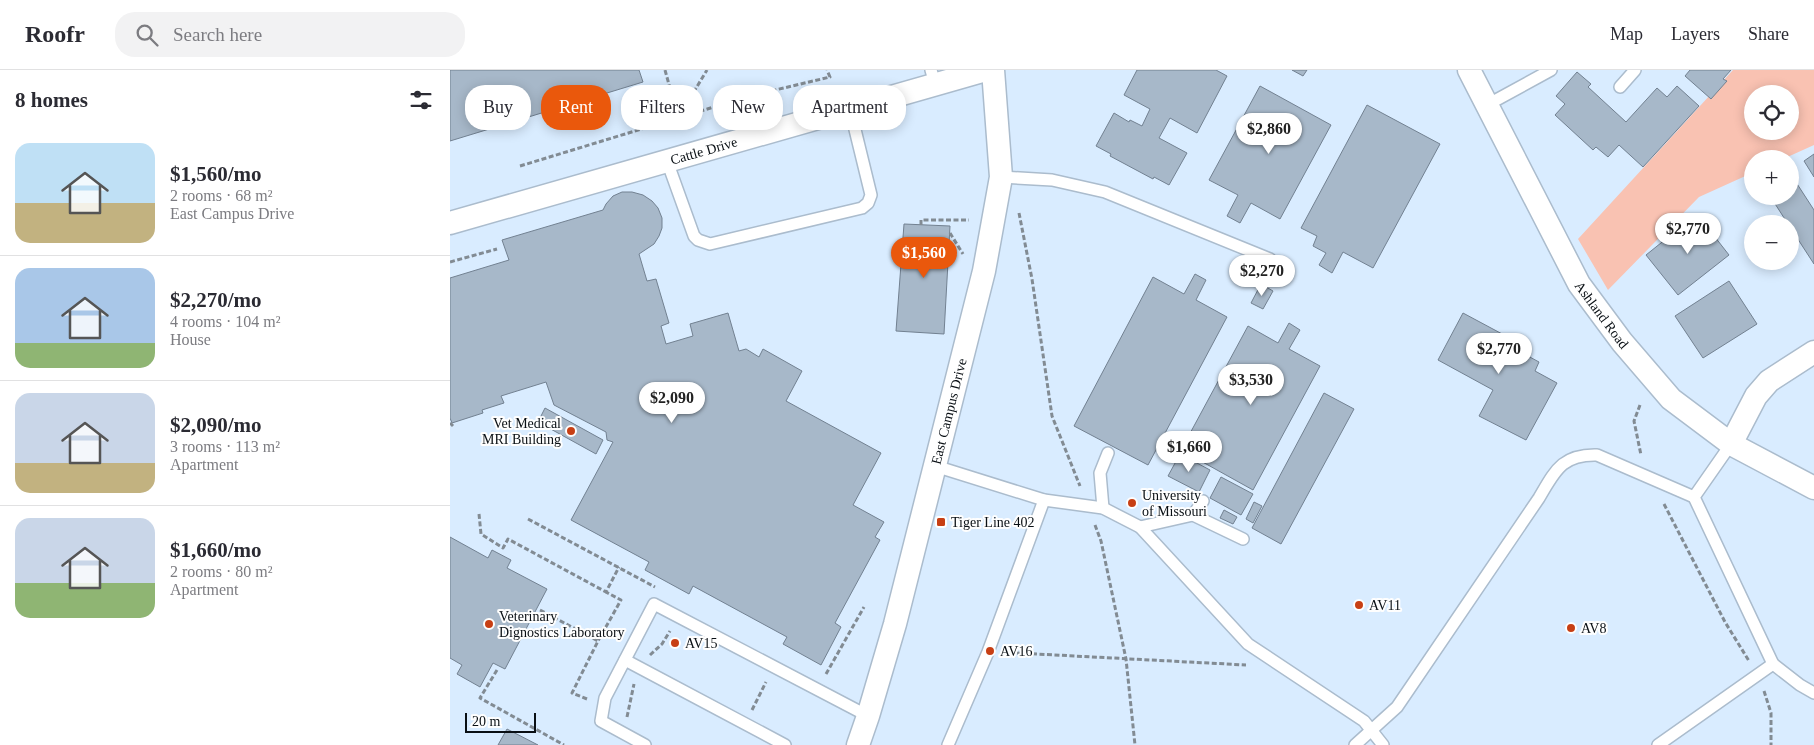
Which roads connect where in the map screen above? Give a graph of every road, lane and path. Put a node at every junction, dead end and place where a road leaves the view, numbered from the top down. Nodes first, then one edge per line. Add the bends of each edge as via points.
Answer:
1 (665, 70) edge
2 (707, 70) edge
3 (827, 70) edge
4 (986, 70) edge
5 (993, 70) edge
6 (1470, 70) edge
7 (1551, 70) edge
8 (1635, 70) edge
9 (933, 77) edge
10 (669, 85) edge
11 (698, 85) edge
12 (906, 87) edge
13 (1620, 87) dead end
14 (1487, 105) junction
15 (703, 110) edge
16 (793, 125) edge
17 (638, 130) edge
18 (855, 130) edge
19 (667, 161) junction
20 (520, 166) dead end
21 (1001, 177) junction
22 (1017, 204) dead end
23 (972, 220) dead end
24 (450, 223) edge
25 (921, 225) dead end
26 (950, 233) dead end
27 (497, 249) dead end
28 (965, 257) dead end
29 (1270, 259) dead end
30 (450, 262) edge
31 (1814, 352) edge
32 (1640, 405) dead end
33 (1731, 444) junction
34 (1108, 453) dead end
35 (935, 466) junction
36 (1652, 479) junction
37 (1814, 488) edge
38 (1694, 497) junction
39 (1044, 500) junction
40 (1203, 501) dead end
41 (1088, 507) junction
42 (1103, 508) junction
43 (479, 514) dead end
44 (1193, 515) junction
45 (528, 519) dead end
46 (1140, 527) junction
47 (1243, 539) dead end
48 (619, 567) junction
49 (661, 590) dead end
50 (606, 592) junction
51 (864, 608) dead end
52 (540, 610) dead end
53 (598, 641) junction
54 (1018, 653) dead end
55 (1126, 659) junction
56 (625, 660) junction
57 (1773, 664) junction
58 (1254, 666) dead end
59 (497, 670) dead end
60 (1759, 675) junction
61 (769, 677) dead end
62 (824, 678) dead end
63 (1814, 693) edge
64 (586, 708) dead end
65 (751, 712) dead end
66 (868, 716) junction
67 (1371, 730) junction
68 (564, 745) edge
69 (645, 745) edge
70 (785, 745) edge
71 (858, 745) edge
72 (948, 745) edge
73 (1135, 745) edge
74 (1355, 745) edge
75 (1383, 745) edge
76 (1658, 745) edge
77 (1771, 745) edge

1 - 10 path
2 - 11 path
3 - 15 path via 830,78
4 - 9 street, Cattle Drive
5 - 21 street, East Campus Drive
6 - 14 street, Ashland Road
7 - 14 lane
8 - 13 lane
9 - 12 street, Cattle Drive
14 - 33 street, Ashland Road via 1579,284 1622,342 1671,399
16 - 19 street, Cattle Drive
17 - 20 path
18 - 19 lane via 871,195 862,208 717,244 705,243 694,236
19 - 24 street, Cattle Drive
21 - 29 lane via 1052,180 1105,192
21 - 35 street, East Campus Drive via 984,271
22 - 41 path via 1032,279 1052,416
23 - 25 path via 921,220
26 - 28 path
27 - 30 path
31 - 33 street via 1769,382 1756,396
32 - 36 path via 1634,421 1640,455
33 - 37 street, Ashland Road
33 - 38 lane
34 - 42 lane via 1100,473
35 - 39 lane
35 - 66 street, East Campus Drive
36 - 38 lane
36 - 60 path via 1725,622
36 - 67 lane via 1597,455 1582,455 1567,461 1554,474 1396,707
38 - 57 lane
39 - 41 lane
39 - 72 lane via 988,652
40 - 44 lane
41 - 42 lane
41 - 55 path via 1101,541
42 - 46 lane
43 - 50 path via 481,534 503,548 508,540
44 - 46 lane
44 - 47 lane
45 - 48 path
46 - 67 lane via 1248,644 1364,722
48 - 49 path
48 - 50 path
50 - 53 path via 621,600
51 - 62 path
52 - 53 path
53 - 64 path via 572,693 587,699
54 - 55 path
55 - 58 path
55 - 73 path
56 - 66 lane via 654,604
56 - 69 lane via 606,698 601,721
56 - 70 lane
57 - 60 lane
57 - 63 lane
59 - 68 path via 480,698
60 - 76 lane
60 - 77 path via 1771,713
61 - 65 path
66 - 71 street, East Campus Drive
67 - 74 lane
67 - 75 lane

